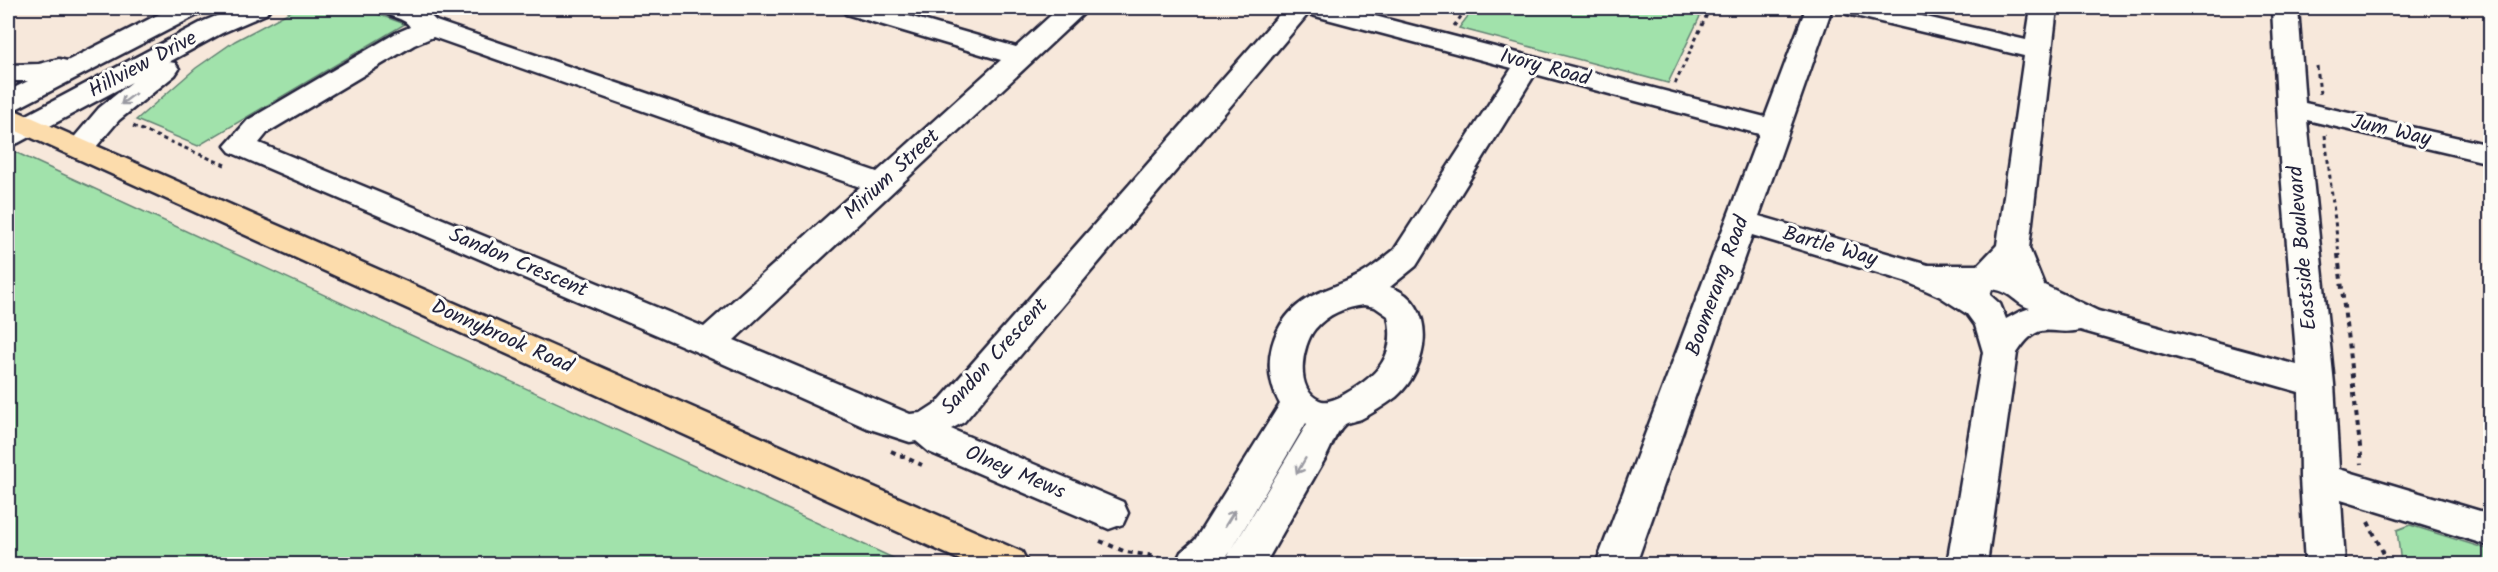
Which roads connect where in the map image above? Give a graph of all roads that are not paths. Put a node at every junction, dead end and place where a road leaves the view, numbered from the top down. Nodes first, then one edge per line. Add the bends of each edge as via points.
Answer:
1 (190, 8) edge
2 (257, 8) edge
3 (263, 8) edge
4 (394, 8) edge
5 (855, 8) edge
6 (1074, 8) edge
7 (1299, 8) edge
8 (1316, 8) edge
9 (1819, 8) edge
10 (1856, 8) edge
11 (2044, 8) edge
12 (2285, 8) edge
13 (1355, 12) edge
14 (424, 31) junction
15 (2039, 51) junction
16 (104, 52) junction
17 (1021, 57) junction
18 (1528, 64) junction
19 (8, 73) edge
20 (2307, 112) junction
21 (13, 120) edge
22 (1775, 129) junction
23 (80, 148) junction
24 (2490, 154) edge
25 (882, 184) junction
26 (1741, 221) junction
27 (2013, 248) junction
28 (1405, 258) junction
29 (1982, 292) junction
30 (1347, 294) junction
31 (2029, 306) junction
32 (1400, 309) junction
33 (709, 343) junction
34 (2000, 352) junction
35 (2316, 384) junction
36 (1315, 410) junction
37 (928, 426) junction
38 (2319, 483) junction
39 (1108, 513) dead end
40 (2490, 530) edge
41 (1002, 563) edge
42 (1196, 564) edge
43 (1244, 564) edge
44 (1616, 564) edge
45 (1967, 564) edge
46 (2325, 564) edge
47 (2345, 564) edge

1 - 16 street, Hillview Drive
2 - 21 street, Hillview Drive
3 -> 23 street via 184,52 109,114
4 - 14 street via 413,14 423,22
5 - 17 street
6 - 17 street, Mirium Street
7 - 37 street, Sandon Crescent via 951,412
8 - 13 street, Ivory Road
9 - 22 street, Boomerang Road
10 - 15 street
11 - 15 street
12 - 20 street, Eastside Boulevard
13 - 18 street, Ivory Road
14 - 25 street via 445,32
14 - 33 street, Sandon Crescent via 258,126 240,146
15 - 27 street
16 - 19 street via 40,72
16 - 21 street, Hillview Drive
17 - 25 street, Mirium Street
18 - 22 street, Ivory Road
18 - 28 street
20 - 24 street, Jum Way
20 - 35 street, Eastside Boulevard
21 - 23 main road, Donnybrook Road
22 - 26 street, Boomerang Road
23 - 41 main road, Donnybrook Road
25 - 33 street, Mirium Street
26 - 29 street, Bartle Way via 1919,274 1951,288
26 - 44 street, Boomerang Road
27 - 29 street
27 - 31 street
28 - 30 street via 1379,279
28 - 32 street via 1398,284
29 - 31 street via 2005,279
29 - 34 street
30 - 32 street via 1378,295 1392,300
30 - 36 street via 1301,322 1290,342 1285,378
31 - 34 street
31 - 35 street via 2056,318 2087,320
32 - 36 street via 1408,329 1406,348 1391,380 1370,396
33 - 37 street, Sandon Crescent via 880,418 910,428
34 - 45 street
35 - 38 street, Eastside Boulevard
42 -> 36 street
36 -> 43 street
37 - 39 street, Olney Mews via 930,434 942,442
38 - 40 street via 2366,492
38 - 46 street, Eastside Boulevard
38 - 47 street, Eastside Boulevard

